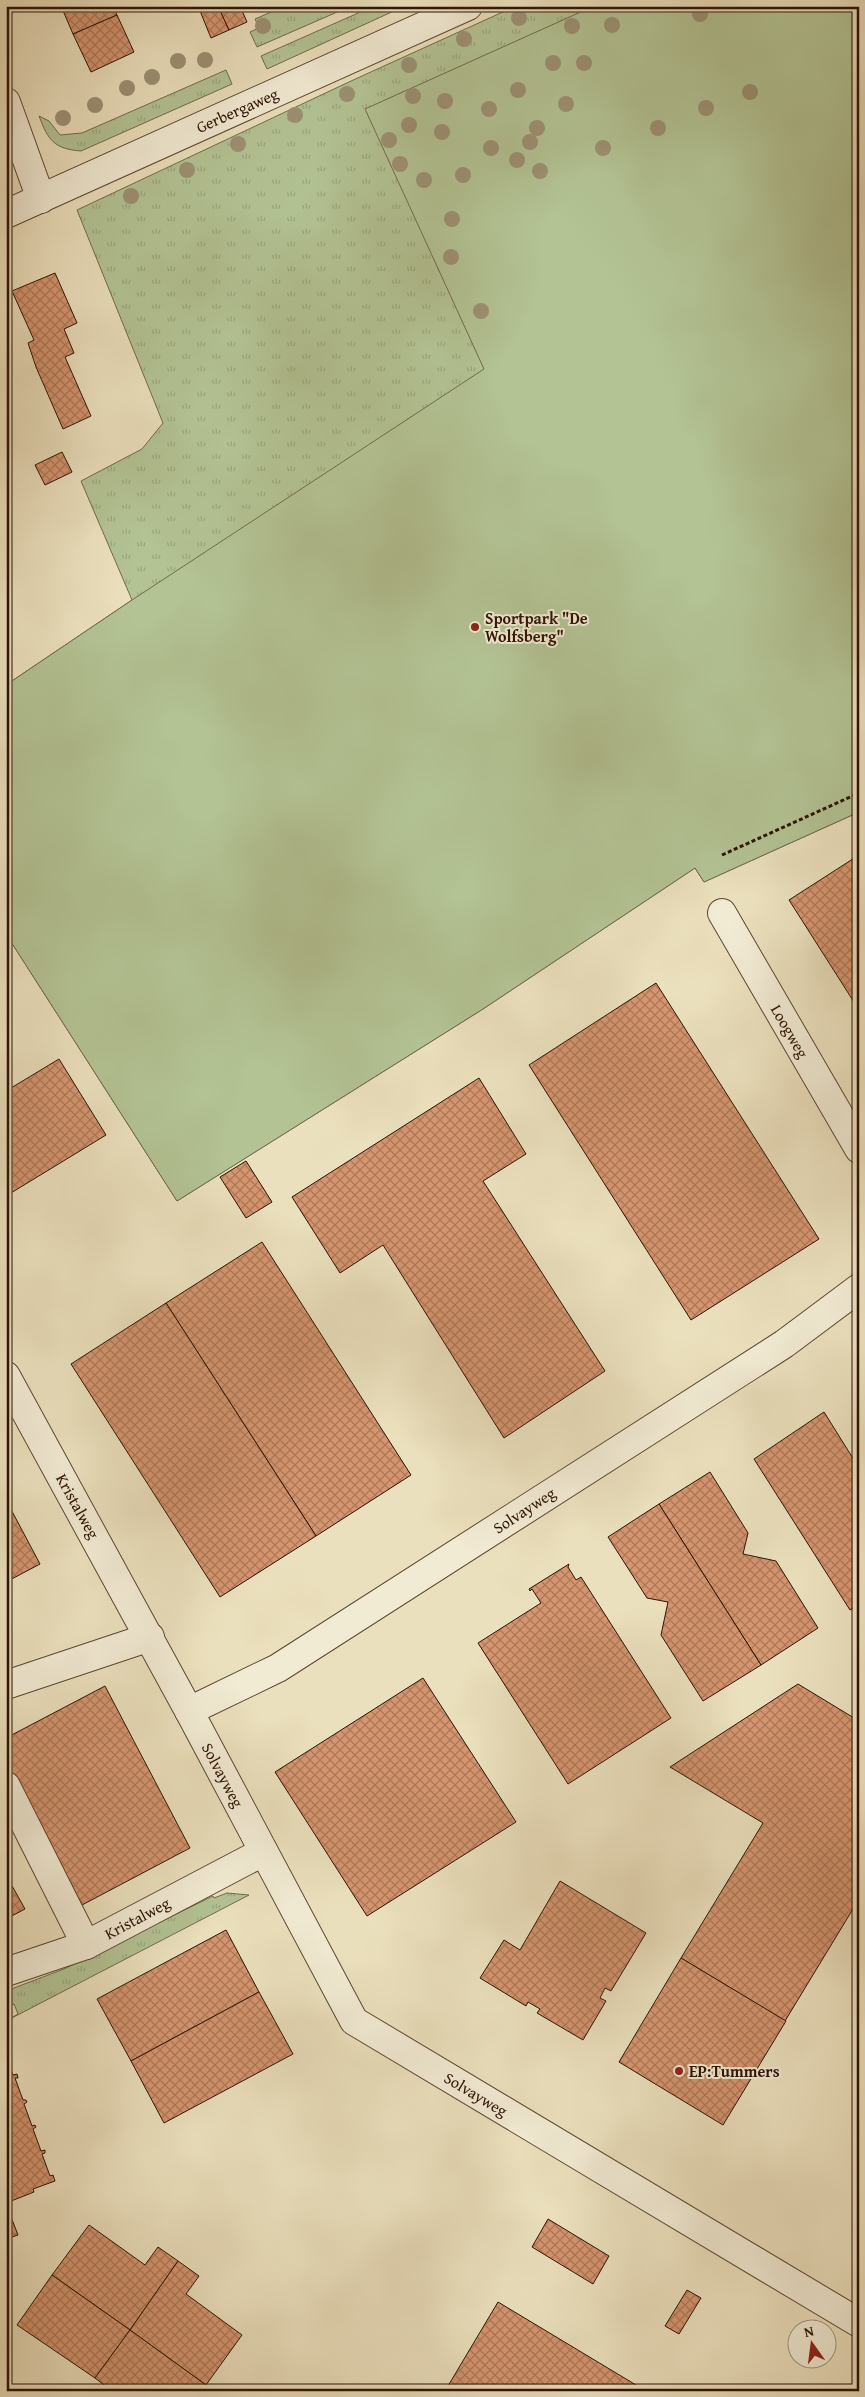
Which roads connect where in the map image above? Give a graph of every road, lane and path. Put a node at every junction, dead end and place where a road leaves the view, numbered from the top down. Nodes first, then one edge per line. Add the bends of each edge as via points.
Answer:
1 (468, 6) edge
2 (6, 102) edge
3 (41, 199) junction
4 (6, 214) edge
5 (859, 793) edge
6 (722, 855) dead end
7 (722, 914) dead end
8 (859, 1149) edge
9 (859, 1288) edge
10 (6, 1376) edge
11 (150, 1637) junction
12 (6, 1685) edge
13 (189, 1711) junction
14 (6, 1786) edge
15 (263, 1852) junction
16 (86, 1945) junction
17 (6, 1972) edge
18 (859, 2323) edge

1 - 3 street, Gerbergaweg
2 - 3 street
3 - 4 street, Gerbergaweg
5 - 6 path
7 - 8 street, Loogweg
9 - 13 street, Solvayweg via 784,1344 278,1668
10 - 11 street, Kristalweg
11 - 12 street
11 - 13 street, Kristalweg
13 - 15 street, Solvayweg
14 - 16 street
15 - 16 street, Kristalweg
15 - 18 street, Solvayweg via 354,2021
16 - 17 street, Kristalweg

